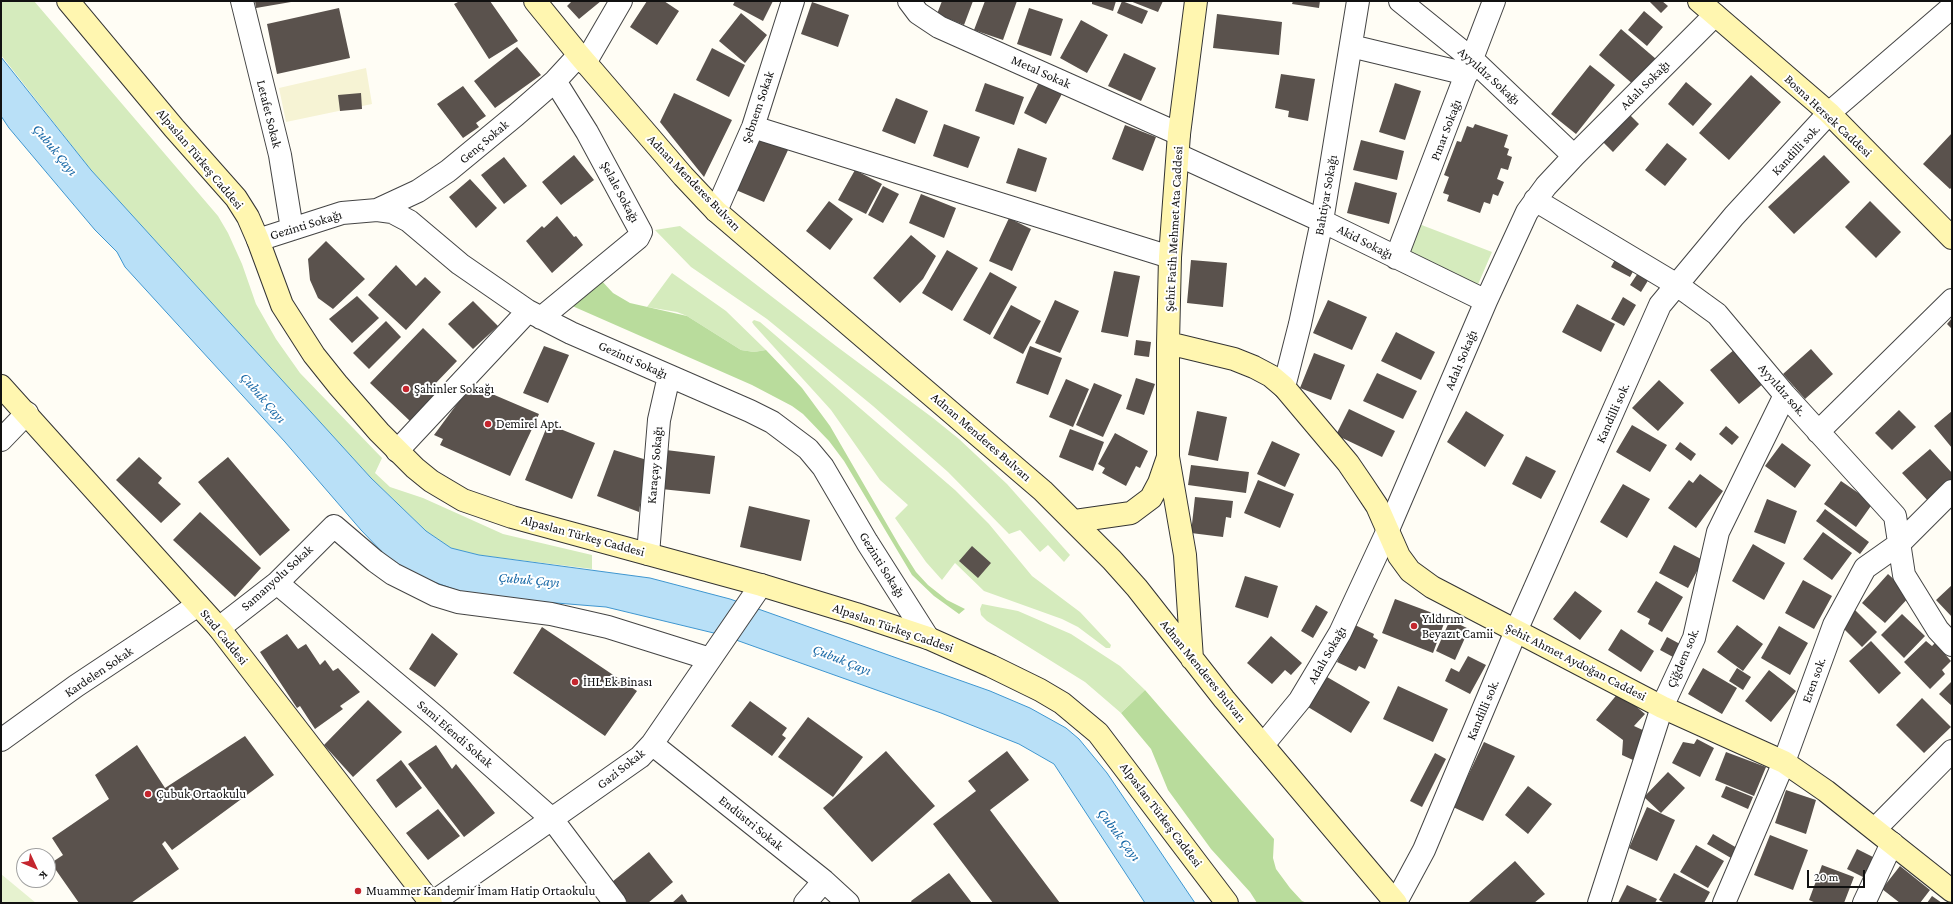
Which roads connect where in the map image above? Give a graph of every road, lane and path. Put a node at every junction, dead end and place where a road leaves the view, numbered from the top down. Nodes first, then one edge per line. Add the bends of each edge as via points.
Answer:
1 (68, 1) edge
2 (242, 1) edge
3 (535, 1) edge
4 (621, 1) edge
5 (793, 1) edge
6 (909, 1) edge
7 (1196, 1) edge
8 (1358, 1) edge
9 (1400, 1) edge
10 (1494, 1) edge
11 (1699, 1) edge
12 (1952, 7) edge
13 (1715, 15) junction
14 (1351, 46) junction
15 (582, 59) junction
16 (1470, 67) junction
17 (555, 81) junction
18 (1829, 114) junction
19 (753, 127) junction
20 (1179, 134) junction
21 (1178, 155) junction
22 (1574, 156) junction
23 (1535, 200) junction
24 (377, 210) junction
25 (716, 210) junction
26 (1322, 221) junction
27 (292, 229) junction
28 (1952, 238) edge
29 (258, 240) junction
30 (1170, 257) junction
31 (1396, 258) junction
32 (1678, 285) junction
33 (1952, 300) edge
34 (1486, 301) junction
35 (534, 314) junction
36 (1168, 343) junction
37 (669, 376) junction
38 (1, 386) edge
39 (1284, 387) junction
40 (1785, 395) junction
41 (27, 413) junction
42 (1818, 432) junction
43 (1, 440) edge
44 (397, 451) junction
45 (1168, 457) junction
46 (1952, 491) edge
47 (1075, 521) junction
48 (1387, 532) junction
49 (1899, 544) junction
50 (648, 554) junction
51 (276, 583) junction
52 (755, 594) junction
53 (198, 605) junction
54 (219, 628) junction
55 (1516, 631) junction
56 (928, 638) junction
57 (1952, 645) edge
58 (710, 659) junction
59 (1192, 659) junction
60 (1662, 706) junction
61 (1, 740) edge
62 (652, 744) junction
63 (1263, 746) junction
64 (1952, 751) edge
65 (1784, 762) junction
66 (552, 819) junction
67 (1875, 829) junction
68 (1892, 843) junction
69 (824, 881) junction
70 (1952, 891) edge
71 (432, 903) edge
72 (614, 903) edge
73 (805, 903) edge
74 (848, 903) edge
75 (1228, 903) edge
76 (1396, 903) edge
77 (1599, 903) edge
78 (1724, 903) edge
79 (1864, 903) edge

1 - 29 main road, Alpaslan Türkeş Caddesi via 236,198
2 - 27 street, Letafet Sokak via 280,155
3 - 15 main road, Adnan Menderes Bulvarı
4 - 15 street, Genç Sokak
5 - 19 street, Şebnem Sokak
6 - 20 street, Metal Sokak via 918,13 939,27
7 - 20 main road, Şehit Fatih Mehmet Ata Caddesi
8 - 14 street, Bahtiyar Sokağı
9 - 16 street, Ayyıldız Sokağı
10 - 16 street, Pınar Sokağı
11 - 13 main road, Bosna Hersek Caddesi
12 - 18 street, Kandilli sok.
13 - 18 main road, Bosna Hersek Caddesi
13 - 22 street, Adalı Sokağı
14 - 16 street
14 - 26 street, Bahtiyar Sokağı
15 - 17 street, Genç Sokak
15 - 25 main road, Adnan Menderes Bulvarı via 683,176
16 - 22 street, Ayyıldız Sokağı
16 - 31 street, Pınar Sokağı
17 - 24 street, Genç Sokak via 448,171 418,191
17 - 35 street, Şelale Sokağı via 588,132 641,232 638,238
18 - 28 main road, Bosna Hersek Caddesi
18 - 32 street, Kandilli sok. via 1734,216
19 - 25 street, Şebnem Sokak
19 - 30 street
20 - 21 main road, Şehit Fatih Mehmet Ata Caddesi
21 - 26 street, Akid Sokağı
21 - 30 main road, Şehit Fatih Mehmet Ata Caddesi
22 - 23 street, Adalı Sokağı
23 - 32 street, Ayyıldız sok.
23 - 34 street, Adalı Sokağı via 1520,225
24 - 27 street, Gezinti Sokağı via 342,213
24 - 35 street, Gezinti Sokağı via 392,212 409,222 460,264
25 - 47 main road, Adnan Menderes Bulvarı via 1038,486
26 - 31 street, Akid Sokağı
26 - 39 street, Bahtiyar Sokağı
27 - 29 street, Gezinti Sokağı
29 - 44 main road, Alpaslan Türkeş Caddesi via 282,306 299,332 338,385
30 - 36 main road, Şehit Fatih Mehmet Ata Caddesi
31 - 34 street, Akid Sokağı
32 - 40 street, Ayyıldız sok. via 1717,314
32 - 55 street, Kandilli sok. via 1660,305
33 - 42 street
34 - 48 street, Adalı Sokağı
35 - 37 street, Gezinti Sokağı
35 - 44 street, Şelale Sokağı
36 - 39 main road, Şehit Ahmet Aydoğan Caddesi via 1234,359 1271,376
36 - 45 main road, Şehit Fatih Mehmet Ata Caddesi
37 - 50 street, Karaçay Sokağı via 659,420
37 - 56 street, Gezinti Sokağı via 750,410 772,422 808,449 823,467
38 - 41 main road, Stad Caddesi
39 - 48 main road, Şehit Ahmet Aydoğan Caddesi via 1348,463 1377,506
40 - 42 street, Ayyıldız sok.
40 - 60 street, Çiğdem sok. via 1718,532 1694,638
41 - 43 street
41 - 53 main road, Stad Caddesi
42 - 49 street, Ayyıldız sok. via 1895,516
44 - 50 main road, Alpaslan Türkeş Caddesi via 431,481 463,500 512,517
45 - 47 main road, Şehit Fatih Mehmet Ata Caddesi via 1159,483 1150,498 1131,513
45 - 59 main road, Şehit Fatih Mehmet Ata Caddesi via 1185,555
46 - 49 street, Eren sok.
47 - 59 main road, Adnan Menderes Bulvarı via 1137,588
48 - 55 main road, Şehit Ahmet Aydoğan Caddesi via 1398,556 1410,571 1432,587
48 - 63 street, Adalı Sokağı via 1326,658 1300,700
49 - 57 street, Ayyıldız sok. via 1904,575 1938,630
49 - 65 street, Eren sok. via 1865,568 1834,625
50 - 52 main road, Alpaslan Türkeş Caddesi
51 - 54 street, Samanyolu Sokak
51 - 58 street, Samanyolu Sokak via 334,526 393,574 435,595 458,602 551,614 608,627
51 - 66 street, Sami Efendi Sokak via 436,717
52 - 56 main road, Alpaslan Türkeş Caddesi via 856,614
52 - 58 street, Gazi Sokak
53 - 54 main road, Stad Caddesi
53 - 61 street, Kardelen Sokak via 76,686
54 - 71 main road, Stad Caddesi
55 - 60 main road, Şehit Ahmet Aydoğan Caddesi
55 - 76 street, Kandilli sok. via 1424,850
56 - 75 main road, Alpaslan Türkeş Caddesi via 1034,687 1081,717 1114,752
58 - 62 street, Gazi Sokak
59 - 63 main road, Adnan Menderes Bulvarı
60 - 65 main road, Şehit Ahmet Aydoğan Caddesi
60 - 77 street, Çiğdem sok.
62 - 66 street, Gazi Sokak via 626,768
62 - 69 street, Endüstri Sokak
63 - 76 main road, Adnan Menderes Bulvarı
64 - 67 street
65 - 67 main road, Şehit Ahmet Aydoğan Caddesi
65 - 78 street, Eren sok.
66 - 71 street, Gazi Sokak
66 - 72 street, Sami Efendi Sokak
67 - 68 main road, Şehit Ahmet Aydoğan Caddesi
68 - 70 main road, Şehit Ahmet Aydoğan Caddesi
68 - 79 street
69 - 73 street
69 - 74 street, Endüstri Sokak

